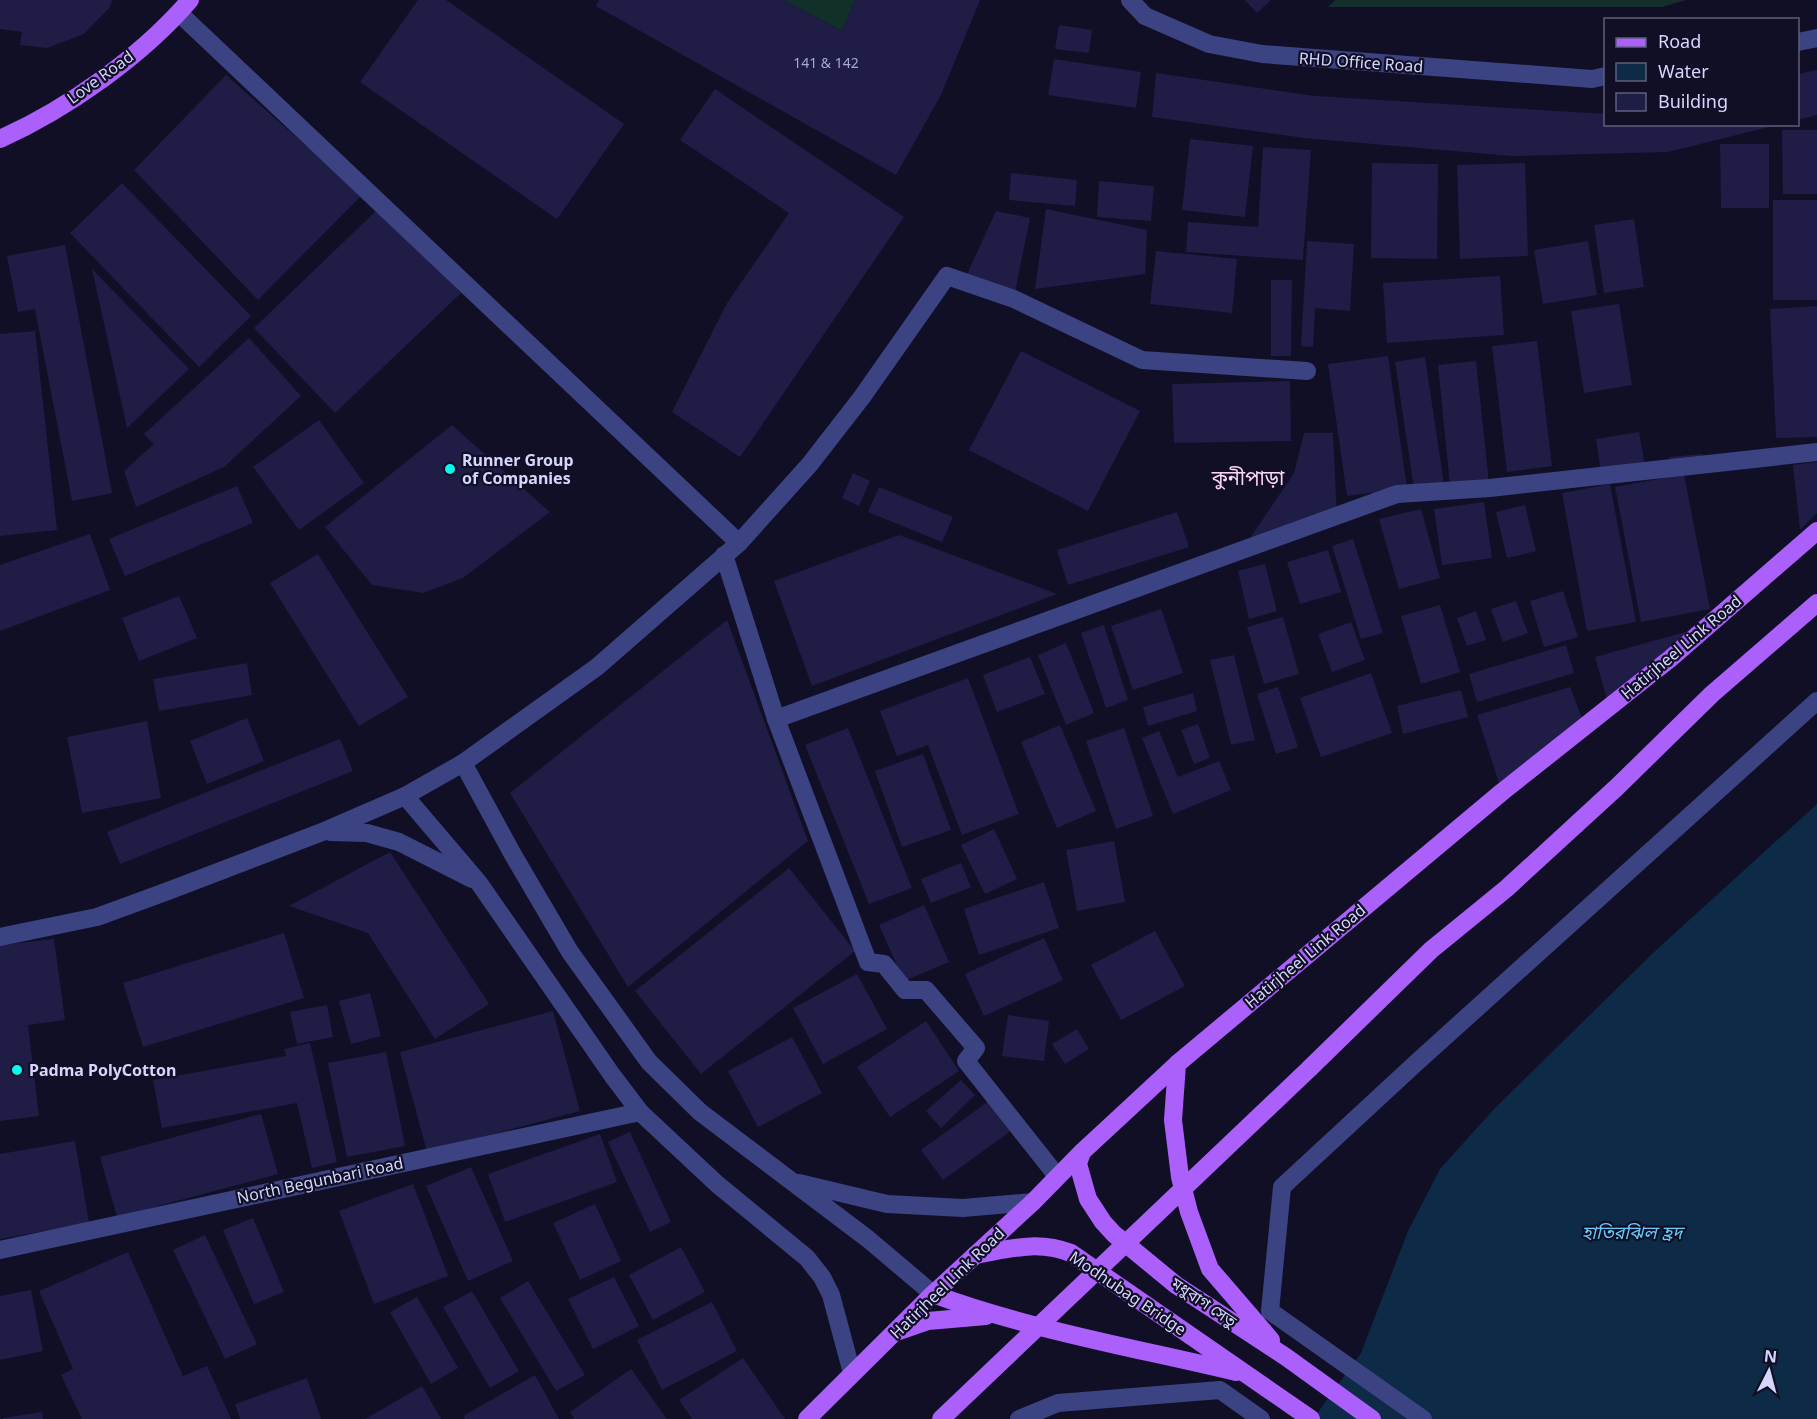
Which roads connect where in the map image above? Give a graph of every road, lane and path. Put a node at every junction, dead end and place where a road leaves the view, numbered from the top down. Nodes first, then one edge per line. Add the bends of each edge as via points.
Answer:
1 (1130, 0) edge
2 (185, 6) edge
3 (1817, 38) edge
4 (1799, 42) edge
5 (1604, 76) edge
6 (0, 140) edge
7 (1307, 371) dead end
8 (1817, 452) edge
9 (1817, 531) edge
10 (739, 543) junction
11 (724, 555) junction
12 (1817, 603) edge
13 (1817, 701) edge
14 (776, 719) junction
15 (463, 763) junction
16 (405, 796) junction
17 (322, 832) junction
18 (479, 883) junction
19 (0, 937) edge
20 (1177, 1064) junction
21 (640, 1112) junction
22 (1082, 1152) junction
23 (1057, 1176) junction
24 (791, 1181) junction
25 (1033, 1202) junction
26 (0, 1250) edge
27 (975, 1255) junction
28 (933, 1294) junction
29 (1001, 1315) junction
30 (894, 1333) junction
31 (1286, 1357) junction
32 (852, 1373) junction
33 (1245, 1374) junction
34 (812, 1414) edge
35 (941, 1419) edge
36 (1019, 1419) edge
37 (1261, 1419) edge
38 (1311, 1419) edge
39 (1372, 1419) edge
40 (1424, 1419) edge

1 - 5 street, RHD Office Road via 1145,16 1209,44 1262,54 1592,79
2 - 6 main road, Love Road via 113,72
2 - 10 street
3 - 4 street
7 - 10 street via 1142,360 1014,299 947,276 817,455
8 - 14 street via 1490,488 1397,494
9 - 20 main road, Hatirjheel Link Road via 1671,658 1493,800
10 - 11 street
11 - 14 street
11 - 15 street via 597,667
12 - 35 main road, bridge via 1712,694 1507,888 1431,951
13 - 40 street via 1282,1187 1270,1311
14 - 23 street via 868,962 884,964 905,990 926,990 976,1048 966,1061
15 - 16 street
15 - 24 street via 570,952 649,1062 700,1112
16 - 17 street
16 - 18 street
17 - 18 street via 367,833 399,842
17 - 19 street via 97,917
18 - 21 street
20 - 22 main road, Hatirjheel Link Road
20 - 31 main road via 1173,1120 1180,1177 1210,1269
21 - 26 street, North Begunbari Road
21 - 32 street via 717,1184 807,1258 831,1295
22 - 23 main road, Hatirjheel Link Road
22 - 31 main road, মধুবাগ সেতু via 1078,1164 1088,1199 1114,1234 1176,1285
23 - 25 main road, Hatirjheel Link Road
24 - 25 street via 887,1204 963,1208
24 - 28 street
25 - 27 main road, Hatirjheel Link Road
27 - 28 main road, Hatirjheel Link Road
27 - 33 main road, Modhubag Bridge via 1035,1245 1054,1246 1071,1253
28 - 29 main road
28 - 30 main road, Hatirjheel Link Road
29 - 30 main road via 928,1321
29 - 33 main road
30 - 32 main road, Hatirjheel Link Road
31 - 39 main road, মধুবাগ সেতু
32 - 34 main road, Hatirjheel Link Road
33 - 38 main road, Modhubag Bridge
36 - 37 street via 1058,1403 1220,1390

